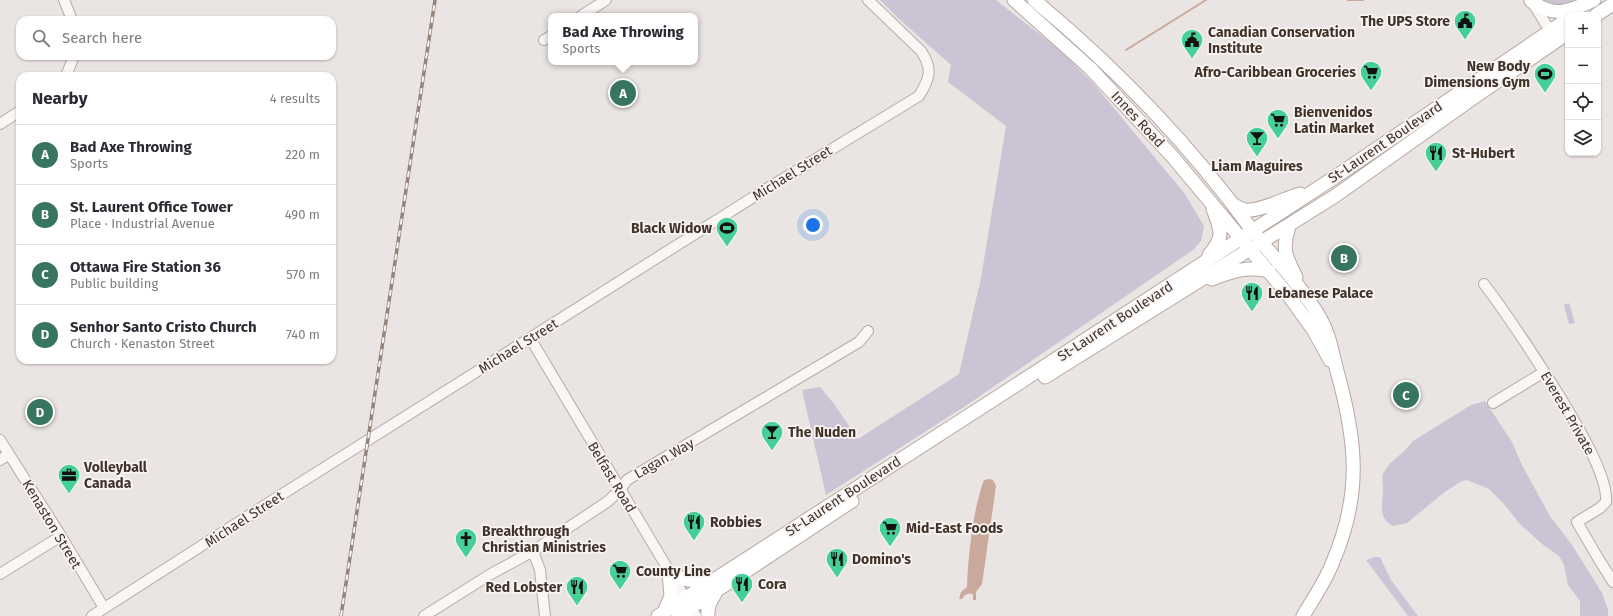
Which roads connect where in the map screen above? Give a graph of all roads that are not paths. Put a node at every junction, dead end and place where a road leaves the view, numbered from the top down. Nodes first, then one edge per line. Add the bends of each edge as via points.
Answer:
1 (64, 0) edge
2 (606, 0) edge
3 (868, 0) edge
4 (1014, 0) edge
5 (1034, 0) edge
6 (1595, 0) edge
7 (1531, 1) edge
8 (1613, 4) edge
9 (1577, 12) edge
10 (1601, 12) edge
11 (586, 13) edge
12 (70, 16) edge
13 (1565, 22) edge
14 (1565, 34) edge
15 (1553, 36) junction
16 (72, 60) edge
17 (68, 72) edge
18 (16, 114) edge
19 (0, 124) edge
20 (1318, 187) junction
21 (1209, 198) junction
22 (1234, 204) junction
23 (1289, 226) junction
24 (1252, 230) junction
25 (1240, 238) junction
26 (1262, 242) junction
27 (1250, 249) junction
28 (1198, 266) junction
29 (1268, 271) junction
30 (1484, 284) dead end
31 (1181, 293) junction
32 (1307, 298) junction
33 (868, 331) dead end
34 (530, 338) junction
35 (1337, 372) junction
36 (1544, 372) junction
37 (1013, 392) junction
38 (1493, 403) dead end
39 (0, 440) edge
40 (4, 457) edge
41 (620, 490) junction
42 (61, 536) junction
43 (533, 551) junction
44 (669, 572) junction
45 (0, 574) edge
46 (1613, 582) edge
47 (715, 586) junction
48 (691, 607) edge
49 (104, 608) junction
50 (661, 614) edge
51 (92, 616) edge
52 (424, 616) edge
53 (545, 616) edge
54 (678, 616) edge
55 (708, 616) edge
56 (1303, 616) edge

1 - 12 street
2 - 11 street
3 - 34 street, Michael Street via 921,51 930,67 928,82 919,96 784,177
4 - 21 main road, Innes Road via 1090,68
5 - 22 main road, Innes Road via 1131,89
6 - 7 main road via 1574,9 1558,12 1542,9
6 - 9 main road
7 - 15 street
8 - 10 main road
13 - 15 main road, St-Laurent Boulevard
14 - 15 main road, St-Laurent Boulevard
15 - 20 main road, St-Laurent Boulevard
15 - 23 main road, St-Laurent Boulevard via 1476,96
16 - 17 street
18 - 19 street
20 - 22 main road via 1252,209 1244,210
20 - 24 main road, St-Laurent Boulevard
21 - 25 main road, Innes Road
21 - 28 main road via 1220,236 1217,246
22 - 24 main road, Innes Road
23 - 26 main road, St-Laurent Boulevard
23 - 32 main road via 1285,251
24 - 25 main road, St-Laurent Boulevard
24 - 26 main road, Innes Road
25 - 27 main road, Innes Road
25 - 28 main road, St-Laurent Boulevard
26 - 27 main road, St-Laurent Boulevard
26 - 32 main road, Innes Road
27 - 29 main road, Innes Road
27 - 31 main road, St-Laurent Boulevard
28 - 37 main road, St-Laurent Boulevard
29 - 31 main road via 1251,268 1224,274
29 - 35 main road, Innes Road via 1302,313
30 - 36 street, Everest Private via 1514,324
31 - 37 main road, St-Laurent Boulevard
32 - 35 main road via 1329,336
33 - 41 street, Lagan Way via 859,342 627,480
34 - 41 street, Belfast Road
34 - 49 street, Michael Street
35 - 56 main road via 1347,405 1352,435 1352,498 1347,523 1332,566
36 - 38 street
36 - 46 street, Everest Private via 1584,437 1607,494 1606,502 1600,508 1578,522
37 - 47 main road, St-Laurent Boulevard
39 - 40 street, Kenaston Street
40 - 42 street, Kenaston Street
41 - 43 street, Lagan Way via 607,502
41 - 44 street, Belfast Road
42 - 45 street
42 - 49 street, Kenaston Street
43 - 52 street, Lagan Way
43 - 53 street via 540,570
44 - 47 main road via 679,578
44 - 48 street, Belfast Road
44 - 50 main road via 671,596
47 - 48 main road, St-Laurent Boulevard
47 - 55 main road via 707,610
48 - 50 main road, St-Laurent Boulevard
48 - 54 main road, St-Laurent Boulevard
49 - 51 street, Michael Street

